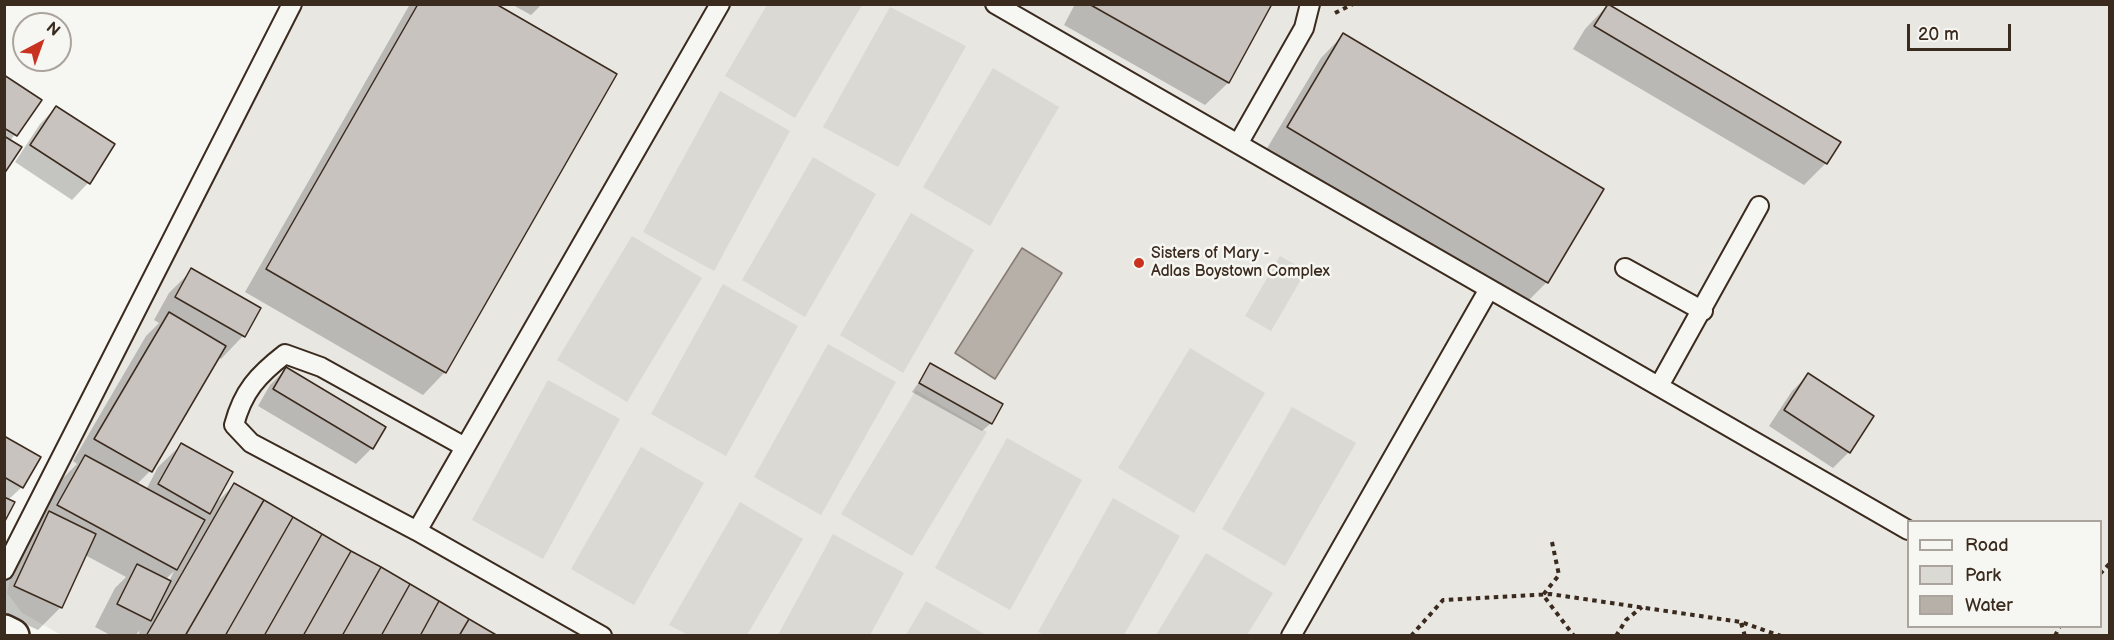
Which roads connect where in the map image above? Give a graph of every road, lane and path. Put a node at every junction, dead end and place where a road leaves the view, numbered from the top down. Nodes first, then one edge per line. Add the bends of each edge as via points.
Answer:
1 (292, 4) edge
2 (720, 4) edge
3 (995, 4) edge
4 (1310, 4) edge
5 (1238, 144) junction
6 (1758, 206) dead end
7 (1625, 268) dead end
8 (1489, 289) junction
9 (1702, 311) junction
10 (1659, 386) junction
11 (465, 447) junction
12 (1907, 529) edge
13 (417, 531) junction
14 (1552, 542) dead end
15 (4, 570) edge
16 (1543, 595) junction
17 (1643, 607) junction
18 (1740, 622) junction
19 (4, 632) edge
20 (12, 636) edge
21 (602, 636) edge
22 (1291, 636) edge
23 (1412, 636) edge
24 (1574, 636) edge
25 (1616, 636) edge
26 (1745, 636) edge
27 (1781, 636) edge

1 - 15 lane
2 - 11 lane
3 - 5 lane
4 - 5 lane via 1305,28
5 - 8 lane
6 - 9 lane
7 - 9 lane
8 - 10 lane
8 - 22 lane
9 - 10 lane
10 - 12 lane
11 - 13 lane
11 - 13 lane via 321,367 285,354 263,371 241,400 234,424 251,443
13 - 21 lane
14 - 16 path via 1559,575
16 - 17 path
16 - 23 path via 1443,600
16 - 24 path
17 - 18 path
17 - 25 path via 1626,620
18 - 26 path
18 - 27 path
19 - 20 street

